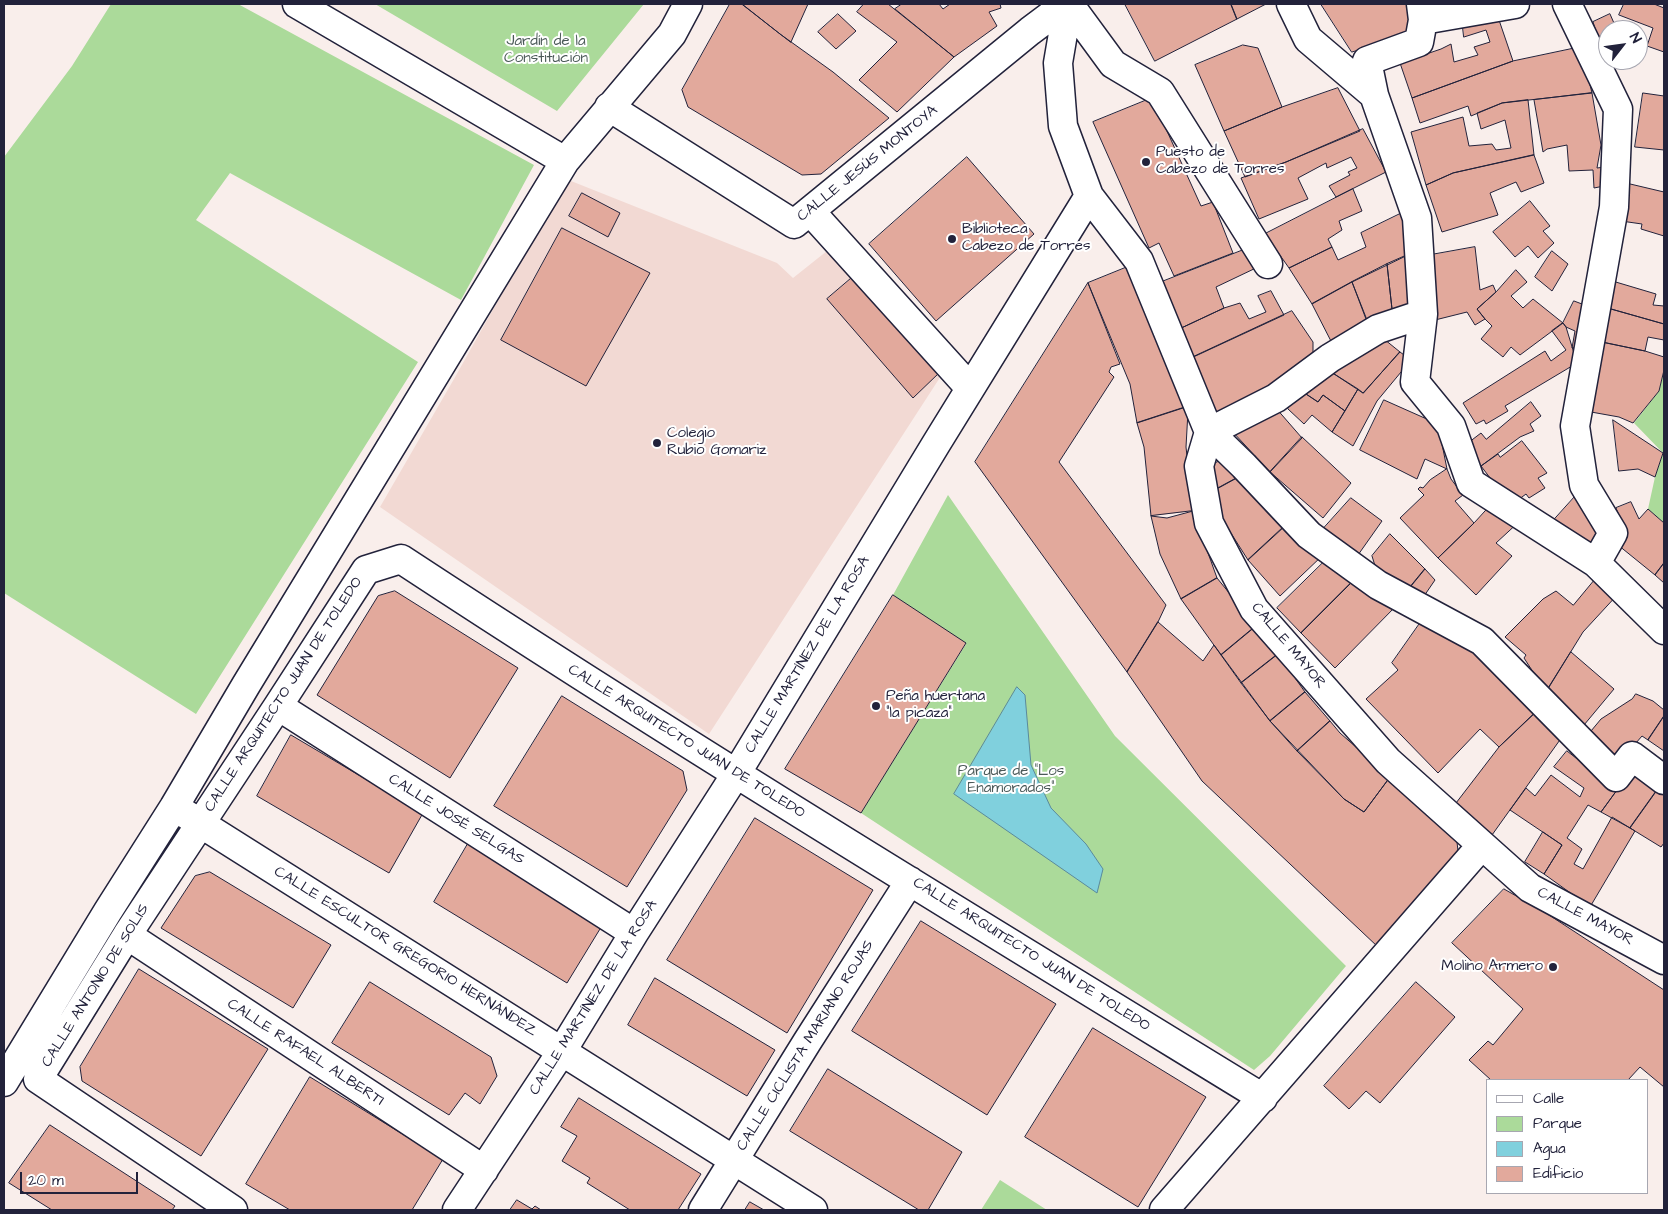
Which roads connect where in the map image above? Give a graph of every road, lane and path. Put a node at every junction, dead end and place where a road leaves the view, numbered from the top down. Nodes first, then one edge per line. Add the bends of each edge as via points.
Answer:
1 (298, 4) edge
2 (688, 4) edge
3 (1068, 4) edge
4 (1291, 4) edge
5 (1515, 4) edge
6 (1567, 4) edge
7 (1422, 12) edge
8 (1374, 95) junction
9 (609, 107) junction
10 (565, 161) junction
11 (1089, 196) junction
12 (810, 211) junction
13 (1268, 264) dead end
14 (1423, 314) junction
15 (970, 388) junction
16 (1209, 432) junction
17 (1596, 563) junction
18 (1664, 630) edge
19 (278, 706) junction
20 (736, 774) junction
21 (1664, 780) edge
22 (174, 807) junction
23 (200, 823) junction
24 (1482, 845) junction
25 (910, 881) junction
26 (634, 933) junction
27 (127, 935) junction
28 (1664, 960) edge
29 (562, 1051) junction
30 (4, 1082) edge
31 (1263, 1098) junction
32 (734, 1160) junction
33 (484, 1170) junction
34 (233, 1210) edge
35 (457, 1210) edge
36 (703, 1210) edge
37 (813, 1210) edge
38 (1164, 1210) edge

1 - 10 street
2 - 9 street via 672,34
3 - 11 street via 1058,63 1063,126
3 - 12 street, CALLE JESÚS MONTOYA via 1030,31
3 - 13 street via 1113,64 1160,92
4 - 8 street via 1308,39
5 - 7 street
6 - 17 street via 1618,109 1614,207 1575,426 1584,485 1613,533
7 - 8 street via 1419,42 1367,61
8 - 14 street via 1417,218
9 - 10 street
9 - 12 street, CALLE JESÚS MONTOYA via 794,224
10 - 22 street
11 - 15 street, CALLE MARTÍNEZ DE LA ROSA
11 - 16 street via 1140,262
12 - 15 street
14 - 16 street via 1378,329 1330,358 1276,398
14 - 17 street via 1415,382 1451,426 1471,482
15 - 20 street, CALLE MARTÍNEZ DE LA ROSA
16 - 21 street via 1309,535 1378,584 1482,642 1616,777 1632,756
16 - 24 street, CALLE MAYOR via 1199,466 1209,523 1254,609 1388,760
17 - 18 street
19 - 20 street, CALLE ARQUITECTO JUAN DE TOLEDO via 366,570 401,559 552,659
19 - 23 street, CALLE ARQUITECTO JUAN DE TOLEDO
19 - 26 street, CALLE JOSÉ SELGAS
20 - 25 street, CALLE ARQUITECTO JUAN DE TOLEDO
20 - 26 street, CALLE MARTÍNEZ DE LA ROSA
22 - 23 street, CALLE ESCULTOR GREGORIO HERNÁNDEZ
22 - 30 street
23 - 27 street, CALLE ANTONIO DE SOLIS
23 - 29 street, CALLE ESCULTOR GREGORIO HERNÁNDEZ
24 - 28 street, CALLE MAYOR via 1530,888
24 - 31 street
25 - 31 street, CALLE ARQUITECTO JUAN DE TOLEDO
25 - 32 street, CALLE CICLISTA MARIANO ROJAS
26 - 29 street, CALLE MARTÍNEZ DE LA ROSA
27 - 33 street, CALLE RAFAEL ALBERTI
27 - 34 street, CALLE ANTONIO DE SOLIS via 38,1079
29 - 32 street, CALLE ESCULTOR GREGORIO HERNÁNDEZ
29 - 33 street, CALLE MARTÍNEZ DE LA ROSA
31 - 38 street
32 - 36 street, CALLE CICLISTA MARIANO ROJAS
32 - 37 street, CALLE ESCULTOR GREGORIO HERNÁNDEZ
33 - 35 street, CALLE MARTÍNEZ DE LA ROSA

